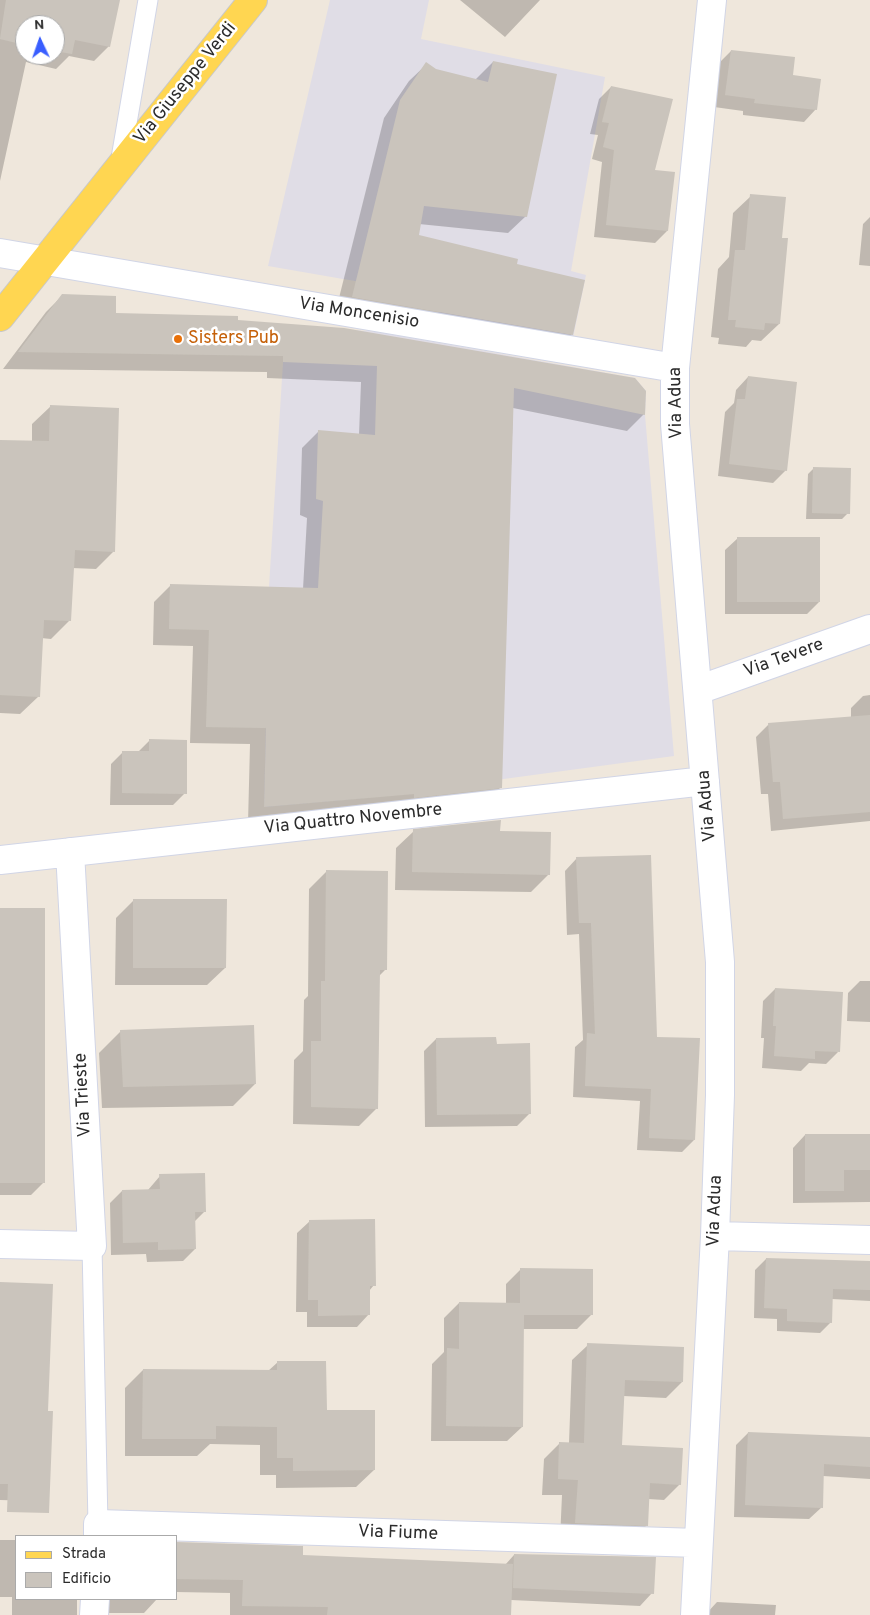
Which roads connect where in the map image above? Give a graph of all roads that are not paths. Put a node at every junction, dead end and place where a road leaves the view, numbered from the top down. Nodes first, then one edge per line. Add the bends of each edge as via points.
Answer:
1 (148, 0) edge
2 (253, 0) edge
3 (712, 0) edge
4 (119, 168) junction
5 (0, 253) edge
6 (44, 260) junction
7 (0, 317) edge
8 (675, 368) junction
9 (870, 629) edge
10 (698, 690) junction
11 (705, 781) junction
12 (70, 852) junction
13 (0, 860) edge
14 (715, 1236) junction
15 (870, 1240) edge
16 (0, 1244) edge
17 (92, 1246) junction
18 (98, 1530) edge
19 (698, 1543) junction
20 (95, 1600) edge
21 (94, 1615) edge
22 (695, 1615) edge

1 - 4 lane, Via Giuseppe Verdi
2 - 4 main road, Via Giuseppe Verdi
3 - 8 street, Via Adua
4 - 6 main road, Via Giuseppe Verdi
5 - 6 street, Via Moncenisio
6 - 7 main road, Via Giuseppe Verdi
6 - 8 street, Via Moncenisio
8 - 10 street, Via Adua via 675,424
9 - 10 street, Via Tevere
10 - 11 street, Via Adua
11 - 12 street, Via Quattro Novembre
11 - 14 street, Via Adua via 720,962
12 - 13 street, Via Quattro Novembre
12 - 17 street, Via Trieste
14 - 15 street
14 - 19 street, Via Adua
16 - 17 street
17 - 18 lane
18 - 19 street, Via Fiume
19 - 22 street, Via Adua
20 - 21 street

